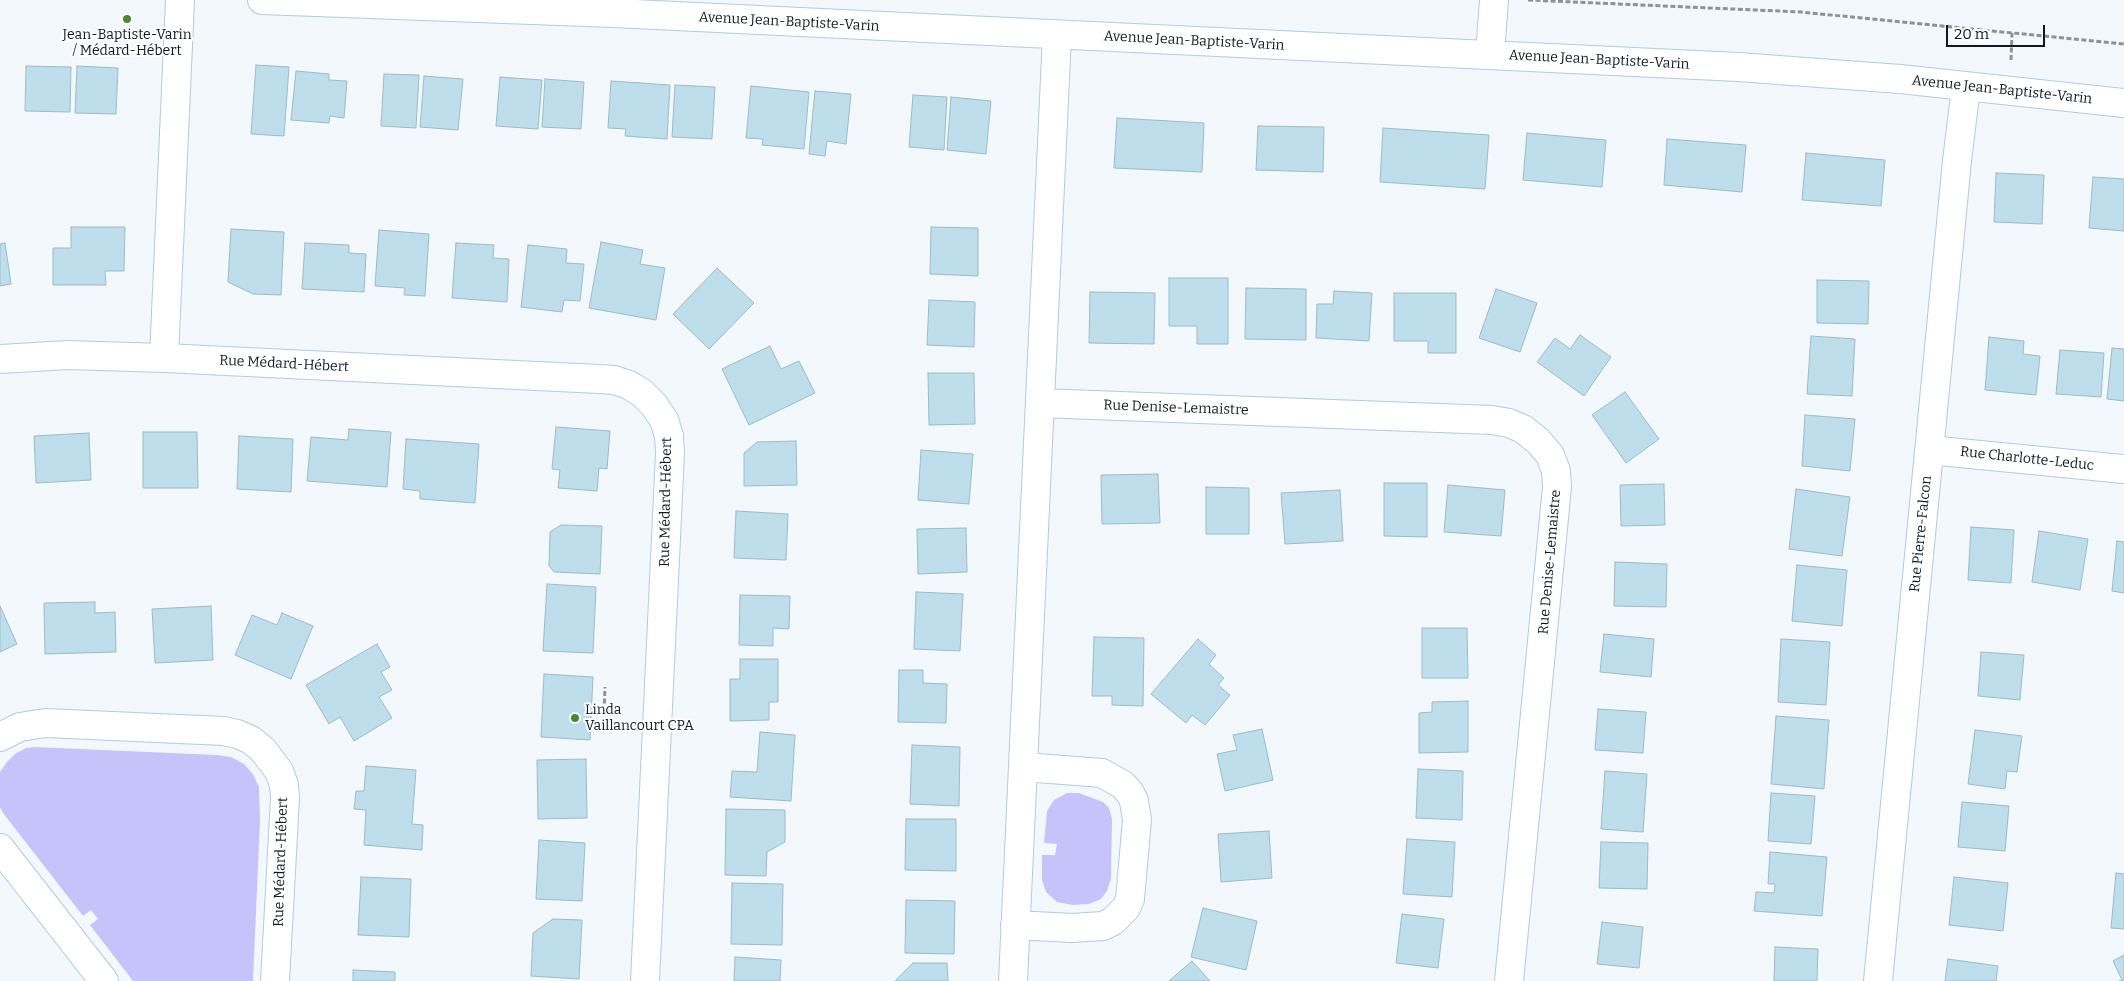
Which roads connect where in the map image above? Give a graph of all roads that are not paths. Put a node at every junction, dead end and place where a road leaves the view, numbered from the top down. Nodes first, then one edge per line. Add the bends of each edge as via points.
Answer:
1 (180, 0) edge
2 (262, 0) edge
3 (1494, 0) edge
4 (661, 8) edge
5 (1057, 35) junction
6 (1490, 54) junction
7 (1966, 87) junction
8 (2124, 102) edge
9 (164, 358) junction
10 (0, 359) edge
11 (1040, 402) junction
12 (1929, 450) junction
13 (2124, 469) edge
14 (0, 737) edge
15 (1024, 767) junction
16 (0, 848) edge
17 (1015, 925) junction
18 (104, 981) edge
19 (275, 981) edge
20 (645, 981) edge
21 (1013, 981) edge
22 (1509, 981) edge
23 (1878, 981) edge

1 - 9 street
2 - 4 street, Avenue Jean-Baptiste-Varin
3 - 6 street
4 - 5 street, Avenue Jean-Baptiste-Varin
5 - 6 street, Avenue Jean-Baptiste-Varin
5 - 11 street
6 - 7 street, Avenue Jean-Baptiste-Varin via 1803,71
7 - 8 street, Avenue Jean-Baptiste-Varin
7 - 12 street, Rue Pierre-Falcon
9 - 10 street, Rue Médard-Hébert via 68,355
9 - 20 street, Rue Médard-Hébert via 614,380 642,392 654,405 664,420 670,453
11 - 15 street
11 - 22 street, Rue Denise-Lemaistre via 1492,420 1523,429 1538,440 1550,455 1557,487
12 - 13 street, Rue Charlotte-Leduc
12 - 23 street, Rue Pierre-Falcon
14 - 19 street, Rue Médard-Hébert via 20,727 45,723 214,730 237,734 263,750 279,771 285,798
15 - 17 street
15 - 17 street via 1091,771 1113,778 1130,793 1137,820 1130,899 1113,921 1092,927
16 - 18 street
17 - 21 street

